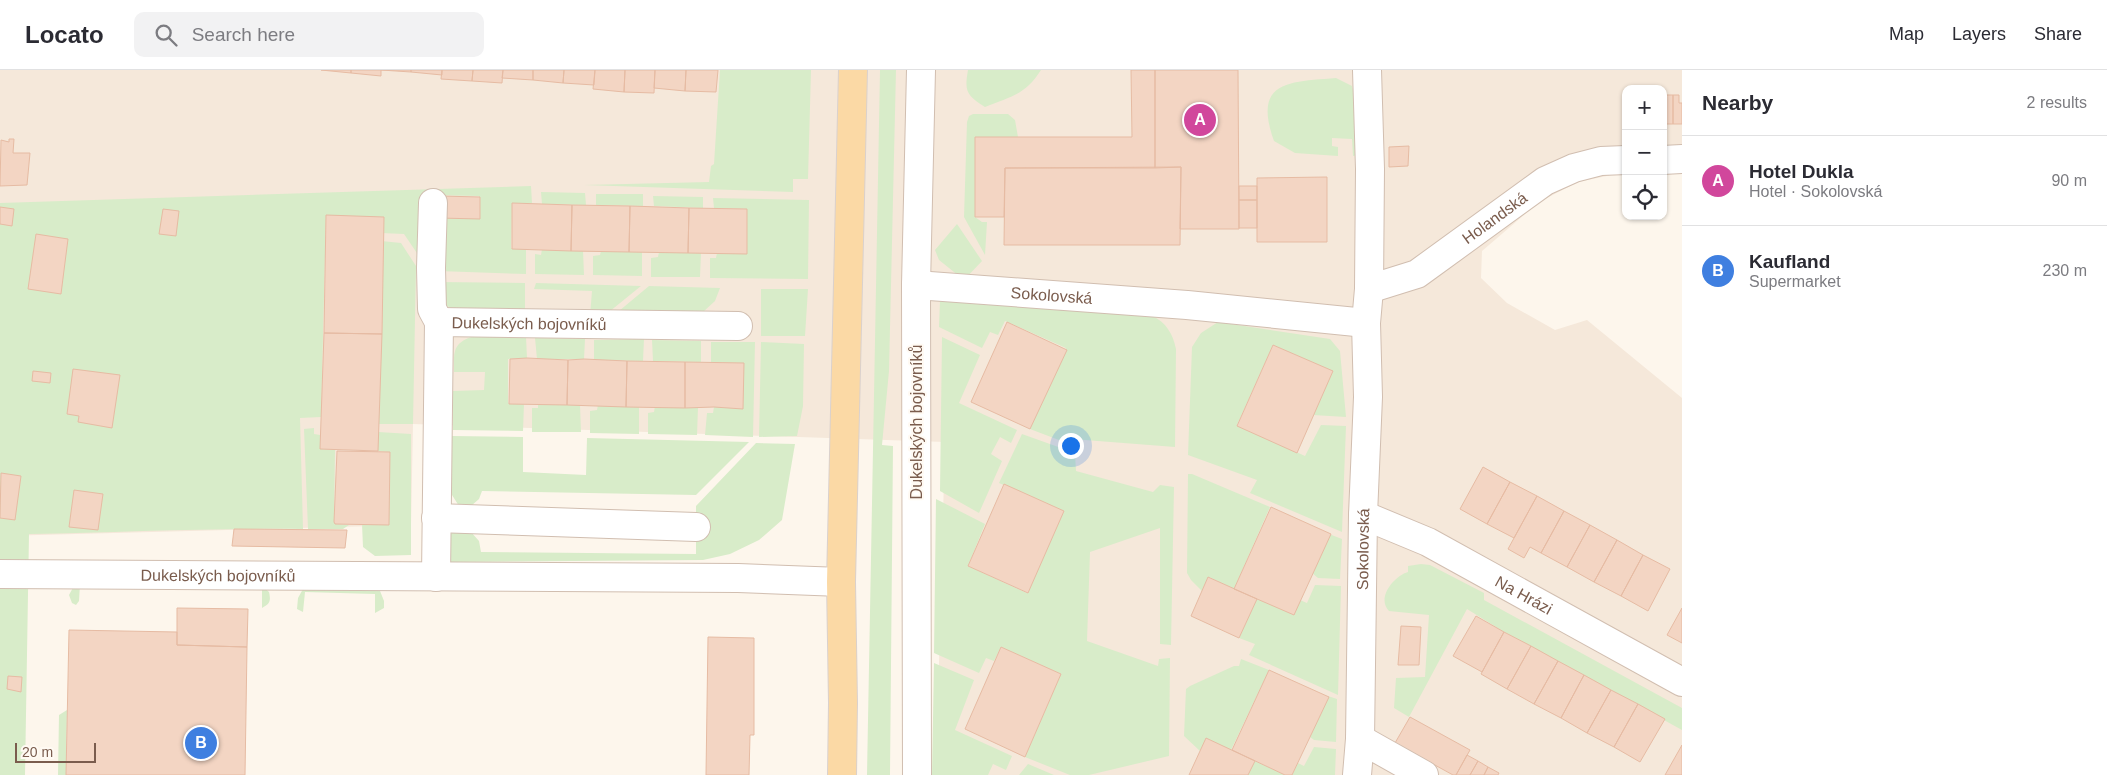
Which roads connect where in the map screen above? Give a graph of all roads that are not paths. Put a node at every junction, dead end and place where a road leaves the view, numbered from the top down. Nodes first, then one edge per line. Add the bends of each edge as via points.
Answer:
1 (853, 70) edge
2 (921, 70) edge
3 (1367, 70) edge
4 (1682, 159) edge
5 (1622, 160) edge
6 (1667, 160) edge
7 (433, 204) dead end
8 (916, 285) junction
9 (1369, 289) junction
10 (439, 322) junction
11 (1366, 323) junction
12 (738, 326) dead end
13 (1363, 515) junction
14 (436, 518) junction
15 (696, 527) dead end
16 (0, 574) edge
17 (436, 577) junction
18 (841, 582) junction
19 (1682, 682) edge
20 (1360, 739) junction
21 (842, 775) edge
22 (917, 775) edge
23 (1357, 775) edge
24 (1424, 775) edge

1 - 18 main road
2 - 8 street, Dukelských bojovníků
3 - 9 street, Sokolovská
4 - 6 street
5 - 9 street, Holandská via 1601,161 1574,168 1545,181 1417,274
7 - 10 street, Dukelských bojovníků via 432,309
8 - 11 street, Sokolovská via 1188,305
8 - 22 street, Dukelských bojovníků
9 - 11 street, Sokolovská
10 - 12 street, Dukelských bojovníků
10 - 14 street, Dukelských bojovníků
11 - 13 street, Sokolovská via 1368,397
13 - 19 street, Na Hrázi via 1428,542
13 - 20 street, Sokolovská
14 - 15 street
14 - 17 street, Dukelských bojovníků
16 - 17 street, Dukelských bojovníků
17 - 18 street, Dukelských bojovníků via 738,578
18 - 21 main road
20 - 23 street, Sokolovská
20 - 24 street

